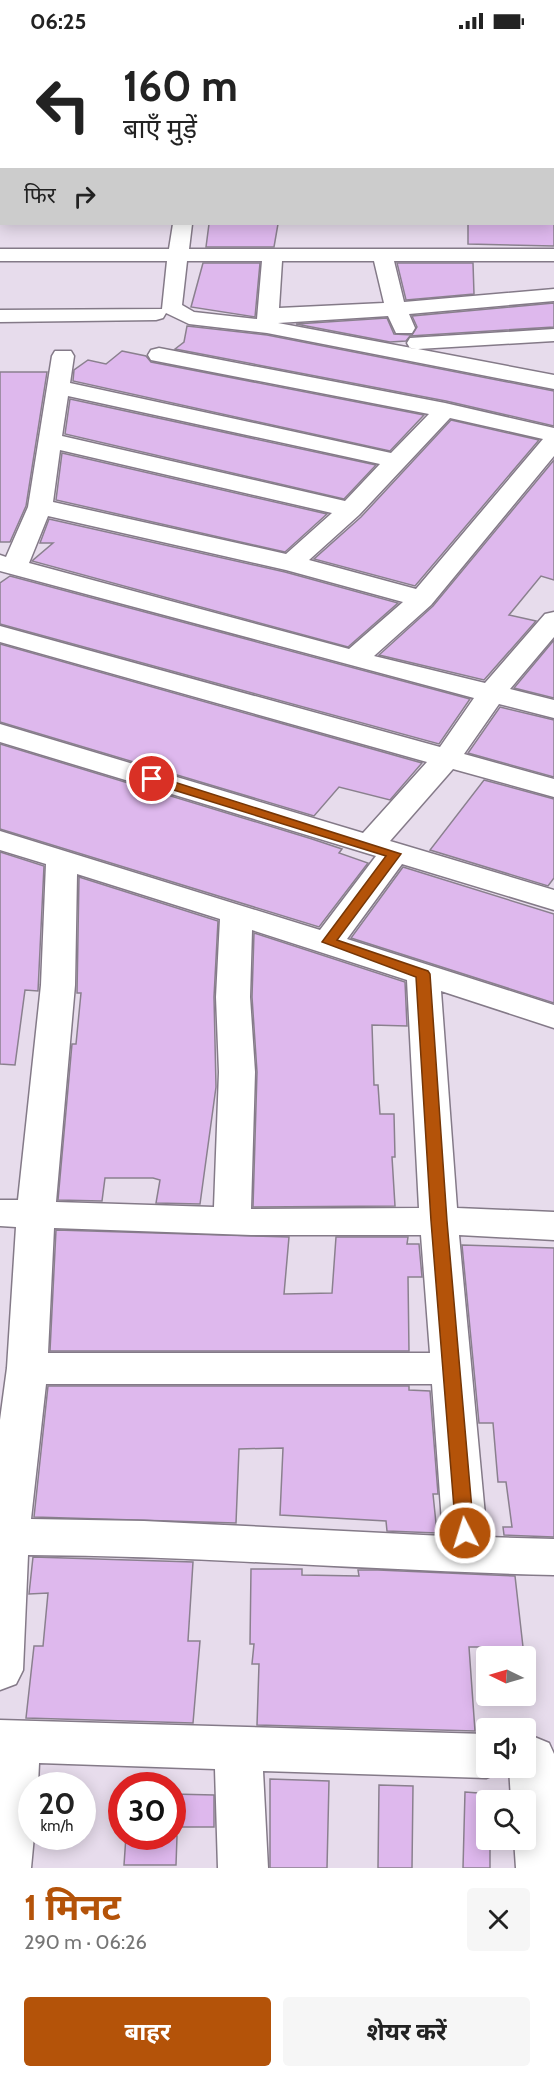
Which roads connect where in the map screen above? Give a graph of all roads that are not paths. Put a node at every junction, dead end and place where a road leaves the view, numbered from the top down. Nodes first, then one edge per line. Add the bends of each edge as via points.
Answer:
1 (182, 225) edge
2 (177, 254) junction
3 (273, 254) junction
4 (0, 255) edge
5 (383, 255) junction
6 (495, 255) junction
7 (544, 261) edge
8 (554, 295) edge
9 (501, 300) junction
10 (396, 309) junction
11 (156, 314) dead end
12 (0, 316) edge
13 (268, 321) junction
14 (554, 335) edge
15 (411, 344) junction
16 (380, 348) junction
17 (159, 355) dead end
18 (63, 356) dead end
19 (554, 382) edge
20 (58, 387) junction
21 (445, 410) junction
22 (554, 435) edge
23 (49, 440) junction
24 (554, 441) edge
25 (397, 461) junction
26 (40, 507) junction
27 (350, 510) junction
28 (291, 563) junction
29 (7, 565) edge
30 (422, 599) junction
31 (554, 620) edge
32 (0, 634) edge
33 (354, 659) junction
34 (491, 694) junction
35 (554, 709) edge
36 (0, 733) edge
37 (447, 758) junction
38 (554, 788) edge
39 (0, 840) edge
40 (382, 850) junction
41 (62, 859) junction
42 (554, 900) edge
43 (236, 916) junction
44 (328, 942) junction
45 (423, 974) junction
46 (554, 1017) edge
47 (18, 1213) edge
48 (232, 1220) junction
49 (439, 1221) junction
50 (554, 1226) edge
51 (27, 1368) junction
52 (450, 1369) junction
53 (7, 1537) junction
54 (467, 1556) junction
55 (554, 1557) edge
56 (0, 1670) edge
57 (9, 1742) edge
58 (238, 1749) junction
59 (476, 1756) edge
60 (527, 1778) edge
61 (6, 1868) edge
62 (243, 1868) edge
63 (541, 1868) edge

1 - 2 street
2 - 3 street
2 - 4 street
2 - 13 street via 171,307 176,311 189,318
3 - 5 street
3 - 13 street
5 - 6 street
5 - 10 street
6 - 7 street
6 - 9 street
8 - 9 street
9 - 10 street
10 - 13 street
10 - 15 street
11 - 12 street
13 - 16 street
14 - 15 street
15 - 16 street
16 - 19 street
17 - 21 street
18 - 20 street
20 - 23 street
20 - 25 street
21 - 22 street
21 - 25 street
23 - 26 street
23 - 27 street
24 - 30 street
25 - 27 street
26 - 28 street
26 - 29 street
27 - 28 street
28 - 30 street
29 - 33 street
30 - 33 street
31 - 34 street
32 - 37 street
33 - 34 street
34 - 35 street
34 - 37 street
36 - 40 street
37 - 38 street
37 - 40 street
39 - 41 street
40 - 42 street
40 - 44 street
41 - 43 street
41 - 47 street via 58,985
43 - 44 street
43 - 48 street via 233,998 237,1072
44 - 45 street
45 - 46 street
45 - 49 street
47 - 48 street
47 - 51 street
48 - 49 street
49 - 50 street
49 - 52 street
51 - 52 street
51 - 53 street
52 - 54 street
53 - 54 street via 114,1536
53 - 56 street
54 - 55 street
57 - 58 street
57 - 61 street
58 - 59 street
58 - 62 street
60 - 63 street

